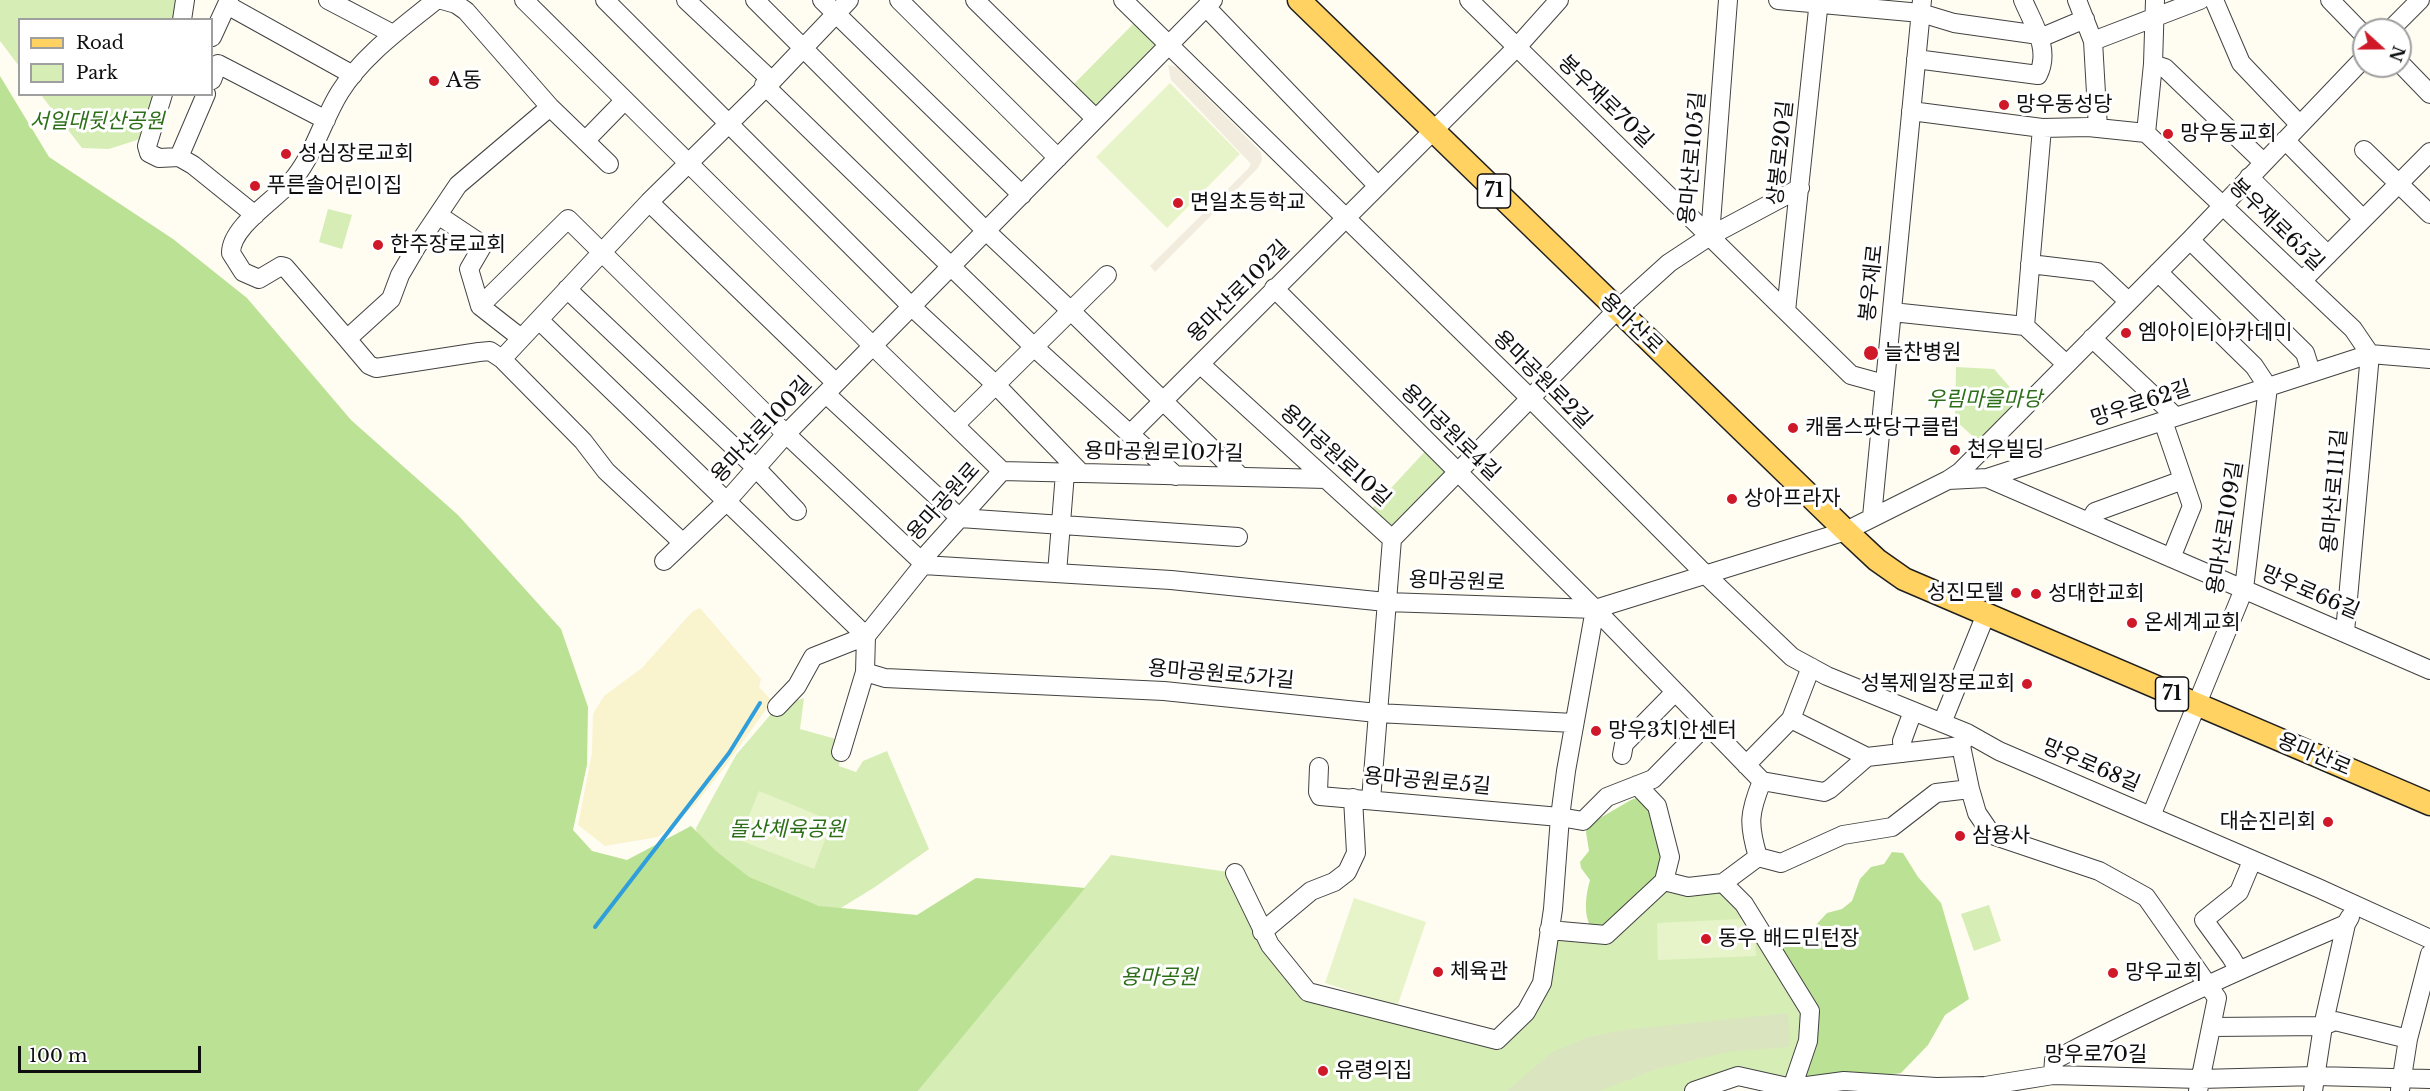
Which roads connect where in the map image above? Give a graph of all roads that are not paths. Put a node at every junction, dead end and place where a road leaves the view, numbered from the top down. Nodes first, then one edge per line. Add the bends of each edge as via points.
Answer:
1 (185, 0) edge
2 (328, 0) edge
3 (436, 0) edge
4 (442, 0) edge
5 (524, 0) edge
6 (605, 0) edge
7 (686, 0) edge
8 (755, 0) edge
9 (822, 0) edge
10 (849, 0) edge
11 (899, 0) edge
12 (975, 0) edge
13 (1123, 0) edge
14 (1299, 0) edge
15 (1469, 0) edge
16 (1559, 0) edge
17 (1728, 0) edge
18 (1778, 0) edge
19 (2023, 0) edge
20 (2077, 0) edge
21 (2200, 0) edge
22 (2214, 0) edge
23 (2330, 0) edge
24 (2420, 0) edge
25 (1819, 2) edge
26 (228, 3) edge
27 (1209, 3) edge
28 (1921, 6) edge
29 (2155, 8) edge
30 (836, 14) junction
31 (182, 18) edge
32 (2402, 18) edge
33 (2085, 20) junction
34 (2352, 23) edge
35 (393, 34) junction
36 (213, 35) edge
37 (2039, 37) junction
38 (2093, 41) junction
39 (1168, 46) junction
40 (1517, 47) junction
41 (803, 48) junction
42 (1917, 59) junction
43 (2152, 64) junction
44 (214, 68) edge
45 (2352, 71) edge
46 (353, 75) junction
47 (2412, 75) edge
48 (767, 84) junction
49 (2430, 94) edge
50 (162, 96) edge
51 (205, 96) edge
52 (625, 100) junction
53 (550, 107) junction
54 (1911, 111) junction
55 (1095, 118) junction
56 (326, 120) junction
57 (728, 124) junction
58 (2300, 125) junction
59 (2042, 128) junction
60 (2098, 128) junction
61 (1433, 131) junction
62 (2146, 133) junction
63 (2285, 140) junction
64 (585, 141) junction
65 (2364, 150) dead end
66 (2430, 152) edge
67 (179, 157) junction
68 (1058, 159) junction
69 (2263, 162) junction
70 (689, 163) junction
71 (609, 164) dead end
72 (2249, 177) junction
73 (2398, 184) junction
74 (1378, 186) junction
75 (1800, 188) junction
76 (1022, 195) junction
77 (649, 202) junction
78 (2223, 205) junction
79 (2430, 214) edge
80 (255, 215) junction
81 (438, 215) junction
82 (1345, 218) junction
83 (2363, 219) junction
84 (986, 231) junction
85 (1710, 236) junction
86 (2190, 240) junction
87 (603, 251) junction
88 (2328, 255) junction
89 (2030, 264) junction
90 (952, 267) junction
91 (2158, 272) junction
92 (1107, 275) dead end
93 (2302, 281) junction
94 (1274, 288) junction
95 (567, 289) junction
96 (2128, 301) junction
97 (480, 306) junction
98 (912, 307) junction
99 (1617, 310) junction
100 (1786, 310) junction
101 (1071, 311) junction
102 (1892, 312) junction
103 (539, 320) junction
104 (2025, 326) junction
105 (521, 338) junction
106 (2092, 338) junction
107 (347, 339) junction
108 (874, 347) junction
109 (1034, 347) junction
110 (2370, 354) junction
111 (502, 359) junction
112 (2430, 359) edge
113 (2066, 363) junction
114 (1200, 364) junction
115 (2311, 372) junction
116 (1884, 384) junction
117 (996, 385) junction
118 (2268, 387) junction
119 (831, 388) junction
120 (1530, 398) junction
121 (1163, 401) junction
122 (2169, 419) junction
123 (955, 425) junction
124 (786, 434) junction
125 (1130, 435) junction
126 (756, 468) junction
127 (1002, 471) junction
128 (1457, 471) junction
129 (1073, 473) junction
130 (1176, 476) junction
131 (1241, 477) junction
132 (1326, 478) junction
133 (1987, 478) junction
134 (1948, 480) junction
135 (2183, 480) junction
136 (726, 502) junction
137 (797, 511) dead end
138 (1872, 517) junction
139 (960, 518) junction
140 (2089, 522) junction
141 (1061, 525) junction
142 (1846, 531) junction
143 (1238, 537) dead end
144 (1392, 539) junction
145 (682, 542) junction
146 (2171, 558) junction
147 (664, 561) dead end
148 (922, 563) junction
149 (1057, 573) junction
150 (1706, 576) junction
151 (2244, 589) junction
152 (1386, 602) junction
153 (1595, 609) junction
154 (1986, 614) junction
155 (2345, 632) junction
156 (866, 636) junction
157 (1811, 667) junction
158 (2430, 670) edge
159 (865, 672) junction
160 (1675, 692) junction
161 (2198, 705) junction
162 (777, 707) dead end
163 (1913, 711) junction
164 (1377, 713) junction
165 (1791, 719) junction
166 (1574, 723) junction
167 (1942, 723) junction
168 (1707, 724) junction
169 (1964, 739) junction
170 (841, 752) dead end
171 (1904, 753) junction
172 (1622, 755) dead end
173 (1867, 757) junction
174 (1746, 765) junction
175 (1319, 767) dead end
176 (1762, 781) junction
177 (1637, 785) junction
178 (1970, 789) junction
179 (1362, 799) junction
180 (2430, 804) edge
181 (2151, 816) junction
182 (1560, 818) junction
183 (1758, 857) junction
184 (2252, 861) junction
185 (1235, 873) dead end
186 (1664, 881) junction
187 (1723, 883) junction
188 (2358, 906) junction
189 (2346, 924) junction
190 (1549, 930) junction
191 (1262, 932) junction
192 (2430, 939) edge
193 (2430, 954) edge
194 (2238, 969) junction
195 (2209, 985) junction
196 (2424, 1002) edge
197 (2323, 1026) junction
198 (2212, 1027) junction
199 (2408, 1039) junction
200 (2053, 1075) junction
201 (2430, 1079) edge
202 (2315, 1084) edge
203 (2199, 1085) edge
204 (2400, 1085) edge
205 (1792, 1088) junction
206 (1934, 1089) edge
207 (1992, 1089) edge
208 (1694, 1091) edge

1 - 31 street
2 - 35 street
3 - 35 street
4 - 53 street via 466,11
5 - 52 street
6 - 57 street
7 - 48 street
8 - 41 street
9 - 30 street
10 - 30 street
11 - 68 street
12 - 55 street
13 - 39 street
14 - 61 main road, 용마산로 / 71
15 - 40 street, 봉우재로70길
16 - 40 street, 용마산로102길
17 - 85 street, 용마산로105길
18 - 25 street
19 - 37 street
20 - 33 street
21 - 29 street
22 - 58 street via 2241,63
23 - 34 street
24 - 32 street
25 - 28 street
25 - 75 street, 상봉로20길
26 - 36 street
26 - 46 street
27 - 39 street, 용마산로100길
27 - 74 street
28 - 37 street via 1954,23
28 - 42 street, 봉우재로
29 - 38 street
29 - 43 street
30 - 41 street
30 - 76 street
33 - 37 street
33 - 38 street
35 - 46 street
37 - 42 street via 2043,53 2036,75
38 - 60 street
39 - 55 street, 용마산로100길
39 - 82 street
40 - 61 street, 용마산로102길
40 - 85 street, 봉우재로70길
41 - 48 street
41 - 84 street
42 - 54 street, 봉우재로
43 - 62 street
43 - 69 street via 2165,68
44 - 56 street
45 - 58 street
46 - 56 street
47 - 49 street
48 - 57 street
48 - 90 street
50 - 67 street via 147,149 155,157
51 - 67 street
52 - 64 street
52 - 70 street
53 - 64 street
53 - 81 street via 458,185
54 - 59 street
54 - 102 street, 봉우재로
55 - 68 street, 용마산로100길
56 - 80 street via 299,173
57 - 70 street
57 - 98 street
58 - 63 street
59 - 60 street
59 - 89 street
60 - 62 street
61 - 74 street, 용마산로102길
61 - 99 main road, 용마산로 / 71
62 - 78 street, 봉우재로65길
63 - 69 street
63 - 83 street
64 - 71 street
65 - 73 street
66 - 73 street
67 - 80 street
68 - 76 street, 용마산로100길
69 - 72 street
70 - 77 street
70 - 108 street
72 - 78 street
72 - 88 street
73 - 79 street
73 - 83 street
74 - 82 street, 용마산로102길
75 - 85 street
75 - 100 street, 상봉로20길
76 - 84 street, 용마산로100길
77 - 87 street
77 - 119 street
78 - 86 street
78 - 93 street, 봉우재로65길
80 - 107 street via 231,248 241,270 253,278 262,278 285,267
81 - 97 street via 483,245 469,269
81 - 107 street via 400,275 391,299
82 - 94 street, 용마산로102길
82 - 120 street, 용마공원로2길
83 - 88 street
84 - 90 street, 용마산로100길
84 - 101 street
85 - 99 street, 용마산로105길 via 1669,263
85 - 100 street, 봉우재로70길
86 - 91 street
86 - 115 street via 2305,353
87 - 95 street
87 - 97 street via 568,219
87 - 124 street
88 - 93 street
89 - 96 street via 2097,272
89 - 104 street
90 - 98 street, 용마산로100길
90 - 109 street
91 - 96 street
91 - 118 street via 2254,366
92 - 101 street
93 - 110 street, 봉우재로65길 via 2353,329
94 - 114 street, 용마산로102길
94 - 128 street, 용마공원로4길
95 - 103 street
95 - 126 street
96 - 106 street
97 - 105 street
98 - 108 street, 용마산로100길
98 - 117 street
99 - 120 street, 용마산로105길
99 - 142 main road, 용마산로 / 71
100 - 116 street, 봉우재로70길 via 1851,375
101 - 109 street
101 - 121 street
102 - 104 street
102 - 116 street, 봉우재로
103 - 105 street
103 - 136 street
104 - 113 street
105 - 111 street
106 - 113 street
106 - 122 street
107 - 111 street via 376,368 490,351
108 - 119 street, 용마산로100길
108 - 123 street
109 - 117 street
109 - 125 street
110 - 112 street, 망우로62길
110 - 115 street, 망우로62길
110 - 155 street, 용마산로111길
111 - 145 street via 583,441 606,471
113 - 134 street
114 - 121 street, 용마산로102길
114 - 132 street, 용마공원로10길
115 - 118 street, 망우로62길
116 - 138 street, 봉우재로
117 - 123 street
117 - 129 street
118 - 122 street, 망우로62길
118 - 151 street, 용마산로109길
119 - 124 street, 용마산로100길
119 - 139 street
120 - 128 street, 용마산로105길
120 - 150 street, 용마공원로2길
121 - 125 street, 용마산로102길
121 - 131 street
122 - 133 street, 망우로62길
122 - 135 street
123 - 127 street
124 - 126 street, 용마산로100길
124 - 148 street
125 - 130 street
126 - 136 street, 용마산로100길
126 - 137 street
127 - 129 street, 용마공원로10가길
127 - 139 street, 용마공원로
128 - 144 street, 용마산로105길
128 - 153 street, 용마공원로4길
129 - 130 street, 용마공원로10가길
129 - 141 street
130 - 131 street, 용마공원로10가길
131 - 132 street, 용마공원로10가길
132 - 144 street, 용마공원로10길
133 - 134 street, 망우로62길
133 - 140 street, 망우로66길
134 - 138 street, 망우로62길
135 - 140 street via 2095,512
135 - 146 street via 2192,506
136 - 145 street, 용마산로100길
136 - 156 street
138 - 142 street
139 - 141 street
139 - 148 street, 용마공원로
140 - 146 street, 망우로66길
141 - 143 street
141 - 149 street
142 - 150 street, 용마공원로
142 - 154 main road, 용마산로 / 71 via 1904,579
144 - 152 street, 용마공원로10길
145 - 147 street, 용마산로100길
146 - 151 street, 망우로66길
148 - 149 street, 용마공원로
148 - 156 street, 용마공원로
149 - 152 street, 용마공원로 via 1172,580
150 - 153 street, 용마공원로
150 - 157 street, 망우로68길 via 1792,657
151 - 155 street, 망우로66길
151 - 161 street, 용마산로109길
152 - 153 street, 용마공원로
152 - 164 street, 용마공원로10길
153 - 160 street, 용마공원로4길
153 - 166 street
154 - 161 main road, 용마산로 / 71
154 - 167 street
155 - 158 street, 망우로66길
156 - 159 street
156 - 162 street, 용마공원로 via 813,657 797,686
157 - 163 street, 망우로68길
157 - 165 street
159 - 164 street, 용마공원로5가길 via 885,678 1164,691
159 - 170 street
160 - 168 street, 용마공원로4길
160 - 172 street via 1624,744
161 - 180 main road, 용마산로 / 71
161 - 181 street
163 - 167 street, 망우로68길
163 - 171 street via 1902,741
164 - 166 street, 용마공원로5가길
164 - 179 street, 용마공원로10길
165 - 173 street
165 - 174 street
166 - 182 street
167 - 169 street, 망우로68길
168 - 174 street, 용마공원로4길
168 - 177 street via 1653,779
169 - 171 street
169 - 178 street
169 - 181 street, 망우로68길
171 - 173 street
173 - 176 street via 1824,792
174 - 176 street, 용마공원로4길
175 - 179 street, 용마공원로5길 via 1319,795
176 - 183 street via 1751,813 1751,835
177 - 182 street, 용마공원로5길 via 1607,797 1583,821
177 - 186 street via 1657,806 1670,853
178 - 183 street via 1936,793 1892,827 1843,835 1781,863
178 - 195 street via 1977,813 1992,835 2098,871 2146,897
179 - 182 street, 용마공원로5길
179 - 191 street, 용마공원로10길 via 1356,853 1347,872 1311,891
181 - 184 street, 망우로68길
182 - 190 street
183 - 187 street
184 - 188 street, 망우로68길
184 - 194 street via 2239,892 2204,921
185 - 191 street
186 - 187 street via 1688,887
186 - 190 street via 1606,935
187 - 205 street via 1743,904 1810,1011 1808,1041
188 - 189 street
188 - 192 street, 망우로68길
189 - 194 street
189 - 197 street
190 - 191 street via 1542,982 1526,1012 1497,1040 1308,992
193 - 196 street
194 - 195 street
195 - 198 street via 2217,998
195 - 200 street via 2054,1060
196 - 199 street
197 - 198 street
197 - 199 street via 2335,1021
197 - 202 street
198 - 203 street
199 - 204 street
200 - 203 street, 망우로70길
200 - 207 street, 망우로70길
201 - 204 street, 망우로70길
202 - 203 street, 망우로70길
202 - 204 street, 망우로70길
205 - 206 street, 망우로70길 via 1844,1082
205 - 208 street, 망우로70길 via 1738,1076
206 - 207 street, 망우로70길

